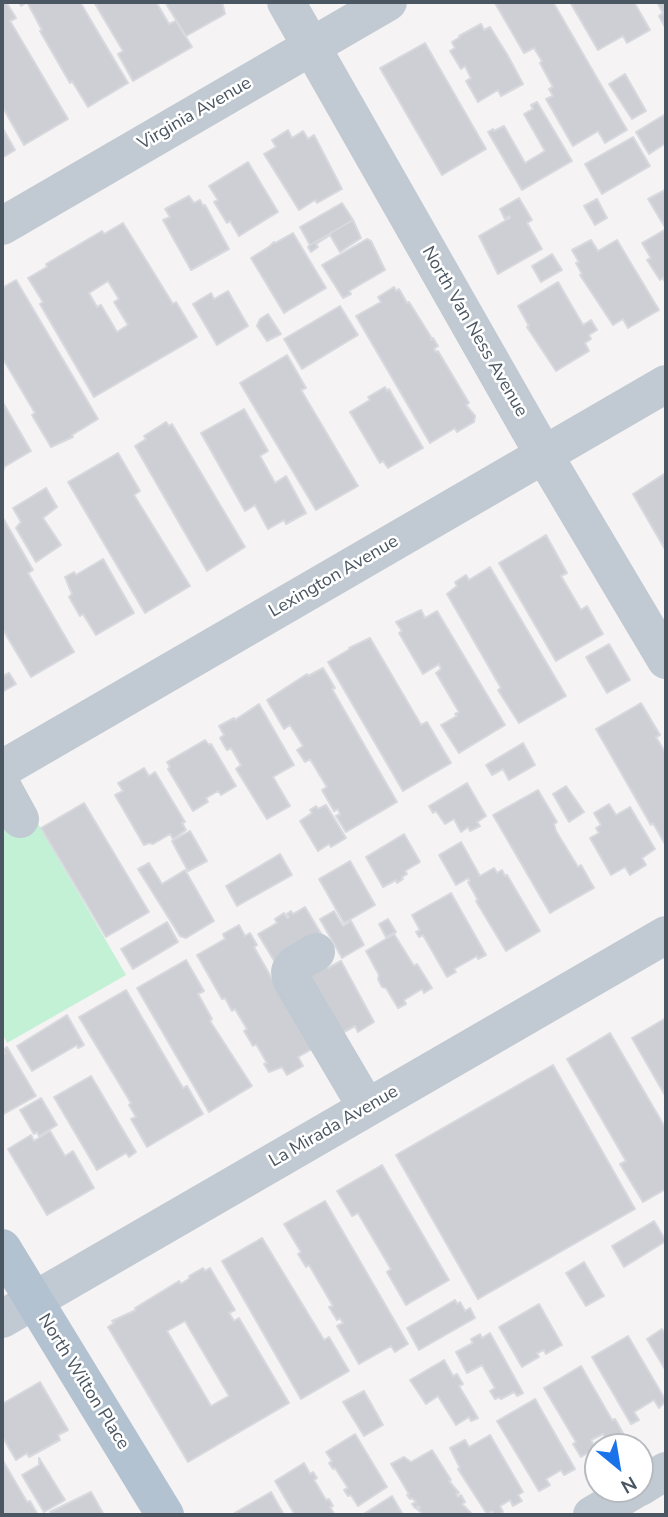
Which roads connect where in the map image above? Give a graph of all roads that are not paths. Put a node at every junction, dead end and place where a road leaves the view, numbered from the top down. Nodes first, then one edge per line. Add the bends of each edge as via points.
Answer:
1 (286, 2) edge
2 (388, 2) edge
3 (312, 46) junction
4 (2, 226) edge
5 (666, 384) edge
6 (544, 455) junction
7 (666, 660) edge
8 (2, 769) edge
9 (2, 786) edge
10 (20, 820) dead end
11 (666, 935) edge
12 (316, 952) dead end
13 (367, 1108) junction
14 (2, 1248) edge
15 (17, 1310) edge
16 (612, 1503) edge
17 (165, 1515) edge
18 (592, 1515) edge

1 - 3 street, North Van Ness Avenue
2 - 3 street, Virginia Avenue
3 - 4 street, Virginia Avenue
3 - 6 street, North Van Ness Avenue
5 - 6 street, Lexington Avenue
6 - 7 street, North Van Ness Avenue
6 - 8 street, Lexington Avenue
9 - 10 street
11 - 13 street, La Mirada Avenue
12 - 13 street via 294,965 291,979
13 - 15 street, La Mirada Avenue
14 - 15 main road, North Wilton Place
15 - 17 main road, North Wilton Place
16 - 18 street

